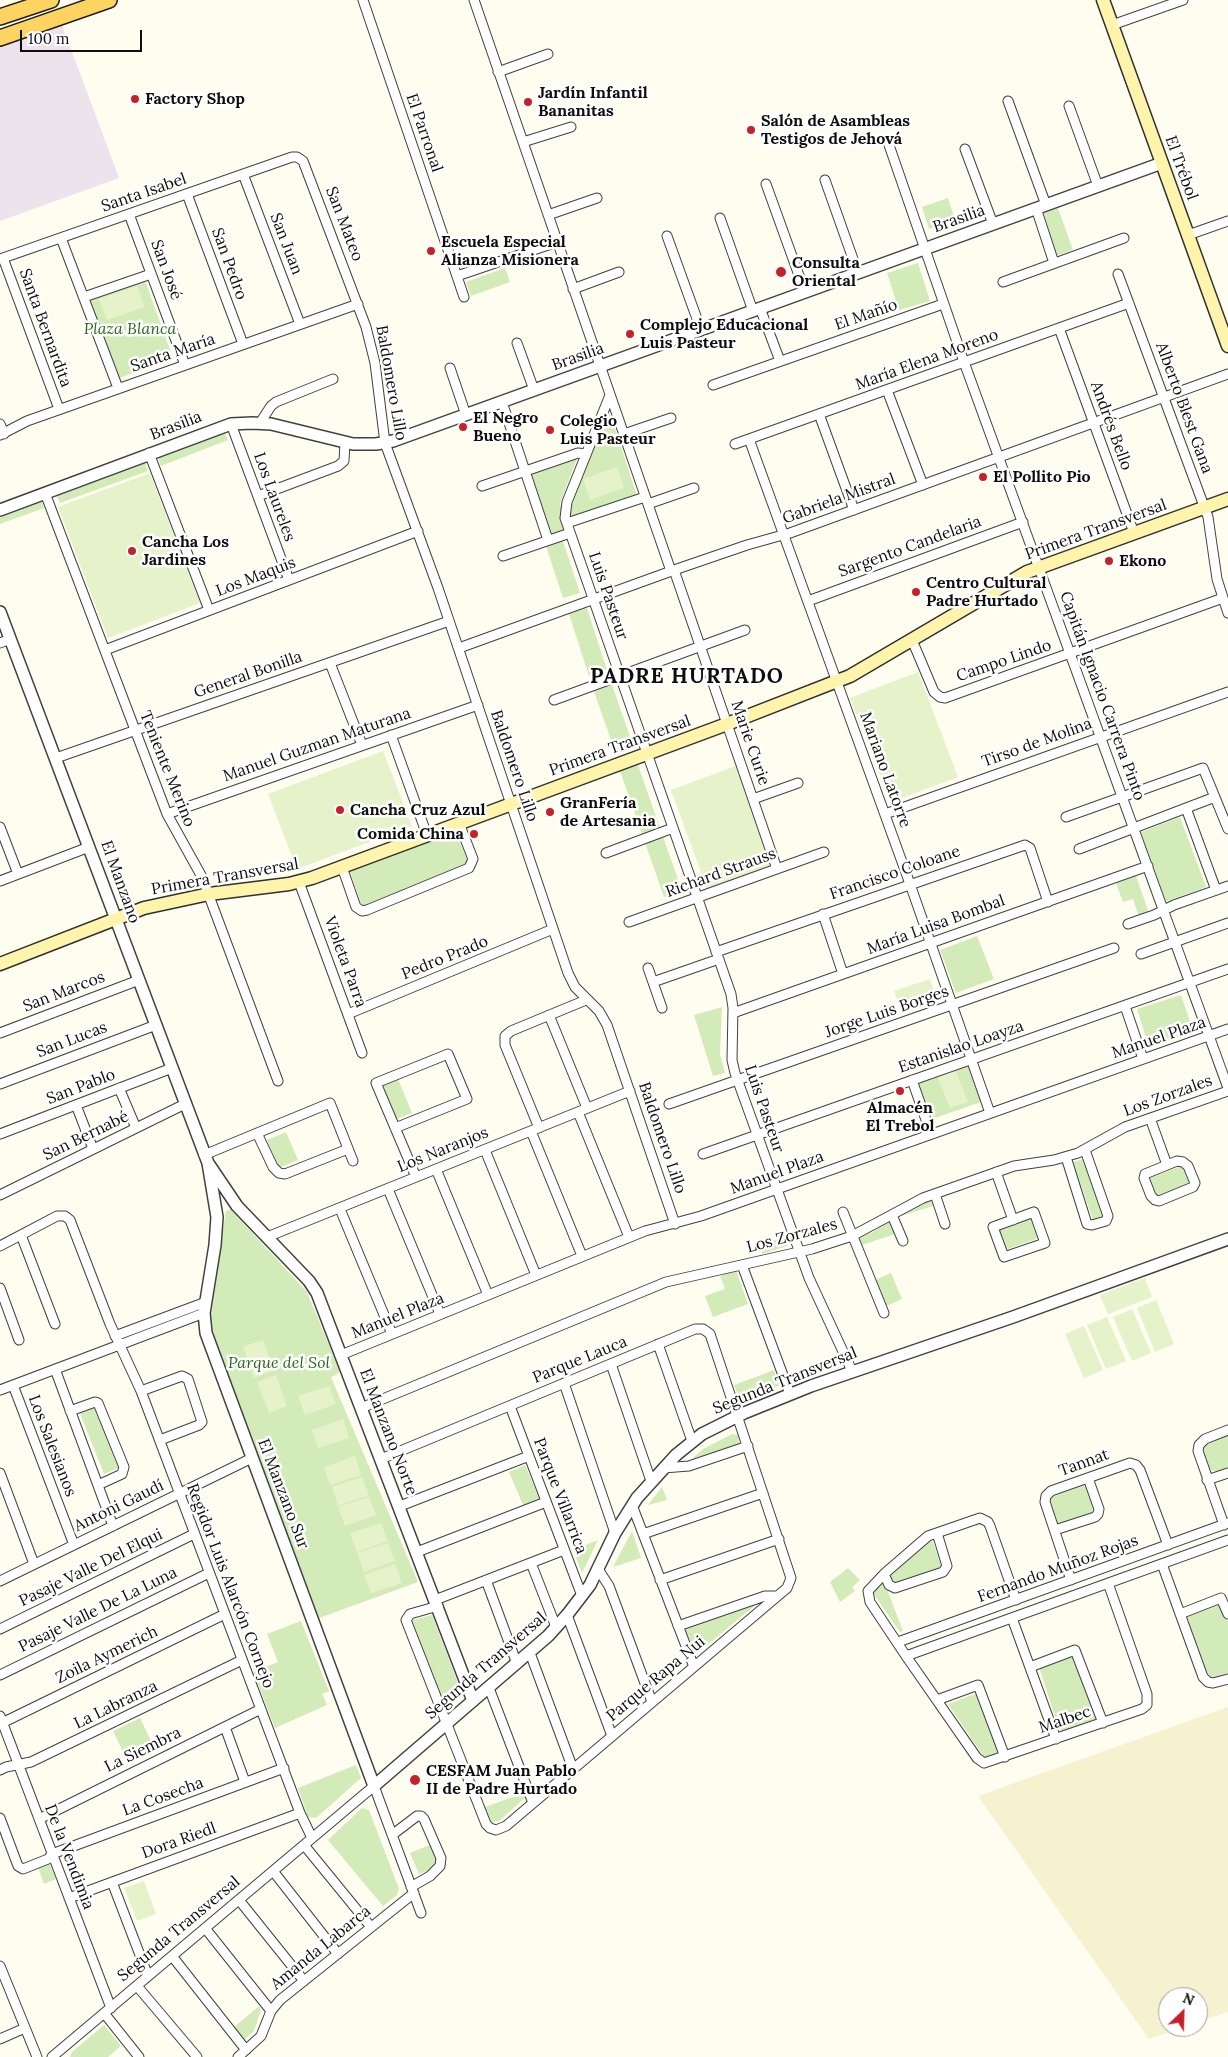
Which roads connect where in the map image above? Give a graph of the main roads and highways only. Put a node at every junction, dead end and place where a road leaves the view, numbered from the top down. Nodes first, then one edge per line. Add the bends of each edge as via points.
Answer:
1 (51, 0) edge
2 (109, 0) edge
3 (1103, 0) edge
4 (0, 18) edge
5 (0, 38) edge
6 (1228, 346) edge
7 (1228, 499) edge
8 (0, 964) edge

1 - 4 main road
2 - 5 main road
3 - 6 main road, El Trébol
7 - 8 main road, Primera Transversal via 1040,567 838,682 299,882 208,894 144,908

